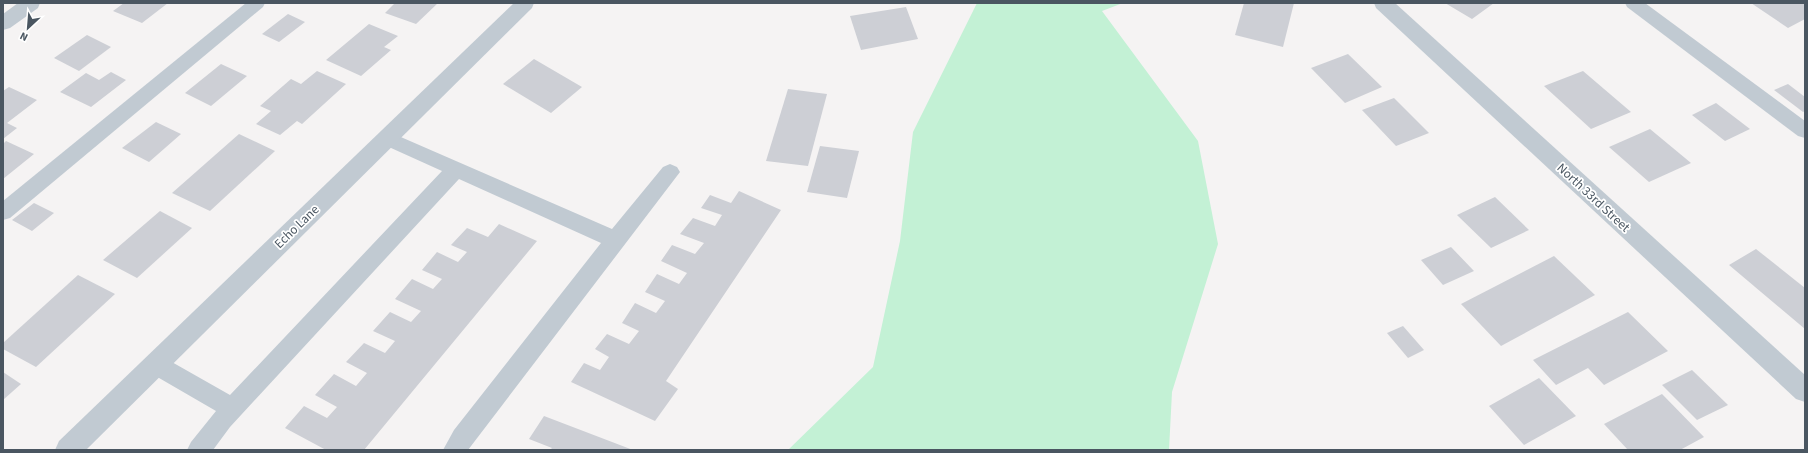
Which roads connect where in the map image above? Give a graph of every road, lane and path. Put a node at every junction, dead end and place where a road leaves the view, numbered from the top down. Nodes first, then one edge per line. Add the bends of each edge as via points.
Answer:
1 (31, 3) edge
2 (257, 3) edge
3 (525, 3) edge
4 (1383, 3) edge
5 (1633, 3) edge
6 (3, 23) edge
7 (1805, 131) edge
8 (387, 138) junction
9 (456, 169) junction
10 (670, 172) dead end
11 (3, 212) edge
12 (615, 240) junction
13 (155, 364) junction
14 (1805, 391) edge
15 (233, 409) junction
16 (68, 450) edge
17 (199, 450) edge
18 (455, 450) edge

1 - 6 street
2 - 11 lane
3 - 8 street, Echo Lane
4 - 14 street, North 33rd Street
5 - 7 lane
8 - 9 lane
8 - 13 street, Echo Lane
9 - 12 lane
9 - 15 lane
10 - 12 lane
12 - 18 lane
13 - 15 lane
13 - 16 street, Echo Lane
15 - 17 lane

